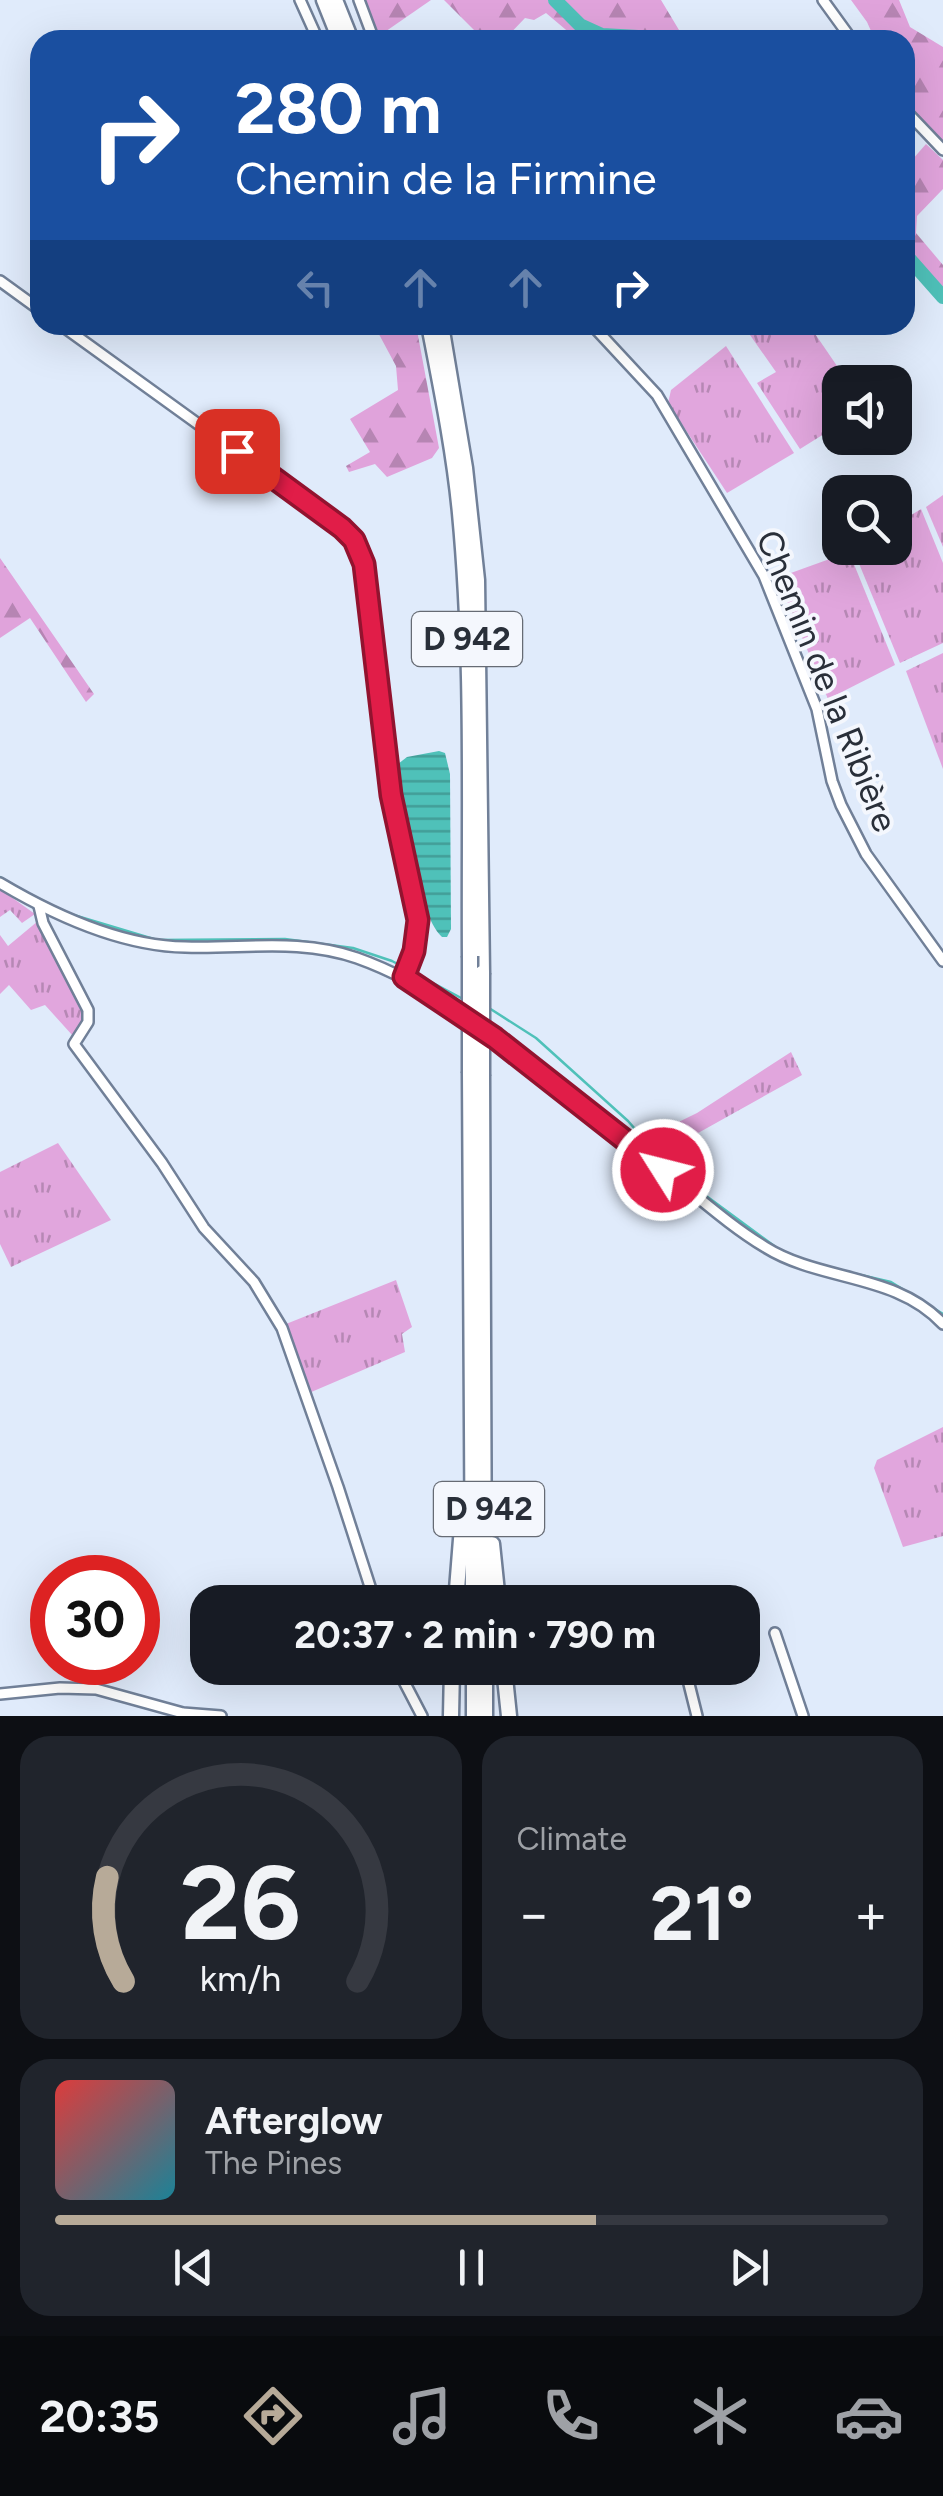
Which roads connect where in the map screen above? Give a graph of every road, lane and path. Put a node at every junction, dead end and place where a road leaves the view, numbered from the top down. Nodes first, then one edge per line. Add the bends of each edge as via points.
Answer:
1 (300, 0) edge
2 (324, 0) edge
3 (336, 0) edge
4 (360, 0) edge
5 (824, 0) edge
6 (314, 30) edge
7 (336, 30) edge
8 (348, 30) edge
9 (370, 30) edge
10 (845, 30) edge
11 (915, 121) edge
12 (943, 150) edge
13 (0, 282) edge
14 (30, 303) edge
15 (75, 335) edge
16 (431, 335) edge
17 (443, 335) edge
18 (601, 335) edge
19 (0, 883) edge
20 (39, 906) junction
21 (943, 962) edge
22 (404, 977) junction
23 (476, 1074) junction
24 (941, 1318) edge
25 (478, 1415) junction
26 (370, 1585) edge
27 (458, 1585) edge
28 (473, 1585) edge
29 (483, 1585) edge
30 (496, 1585) edge
31 (775, 1633) dead end
32 (405, 1685) edge
33 (452, 1685) edge
34 (474, 1685) edge
35 (485, 1685) edge
36 (506, 1685) edge
37 (689, 1685) edge
38 (0, 1694) edge
39 (221, 1716) edge
40 (422, 1716) edge
41 (451, 1716) edge
42 (474, 1716) edge
43 (485, 1716) edge
44 (510, 1716) edge
45 (697, 1716) edge
46 (803, 1716) edge

1 - 6 street
2 - 7 highway
3 - 8 highway
4 - 9 street
5 - 10 street
11 - 12 street
13 - 14 street
15 - 22 street via 342,528 360,551 391,795 418,920
16 - 23 highway, D 942, bridge via 465,581
17 - 23 highway, D 942, bridge via 477,580 482,973
18 - 21 street, Chemin de la Ribière via 658,395 764,576 816,709 841,805 866,854
19 - 20 street
20 - 22 street via 154,945 324,948
20 - 26 street via 88,1010 74,1044 282,1328
22 - 24 street via 495,1038 766,1248 803,1266 878,1283
23 - 25 highway, D 942
25 - 27 highway, D 942
25 - 28 highway, D 942
25 - 29 highway, D 942
25 - 30 highway, D 942
31 - 46 street
32 - 40 street
33 - 41 highway
34 - 42 highway
35 - 43 highway
36 - 44 highway
37 - 45 street
38 - 39 street via 96,1690 166,1710

